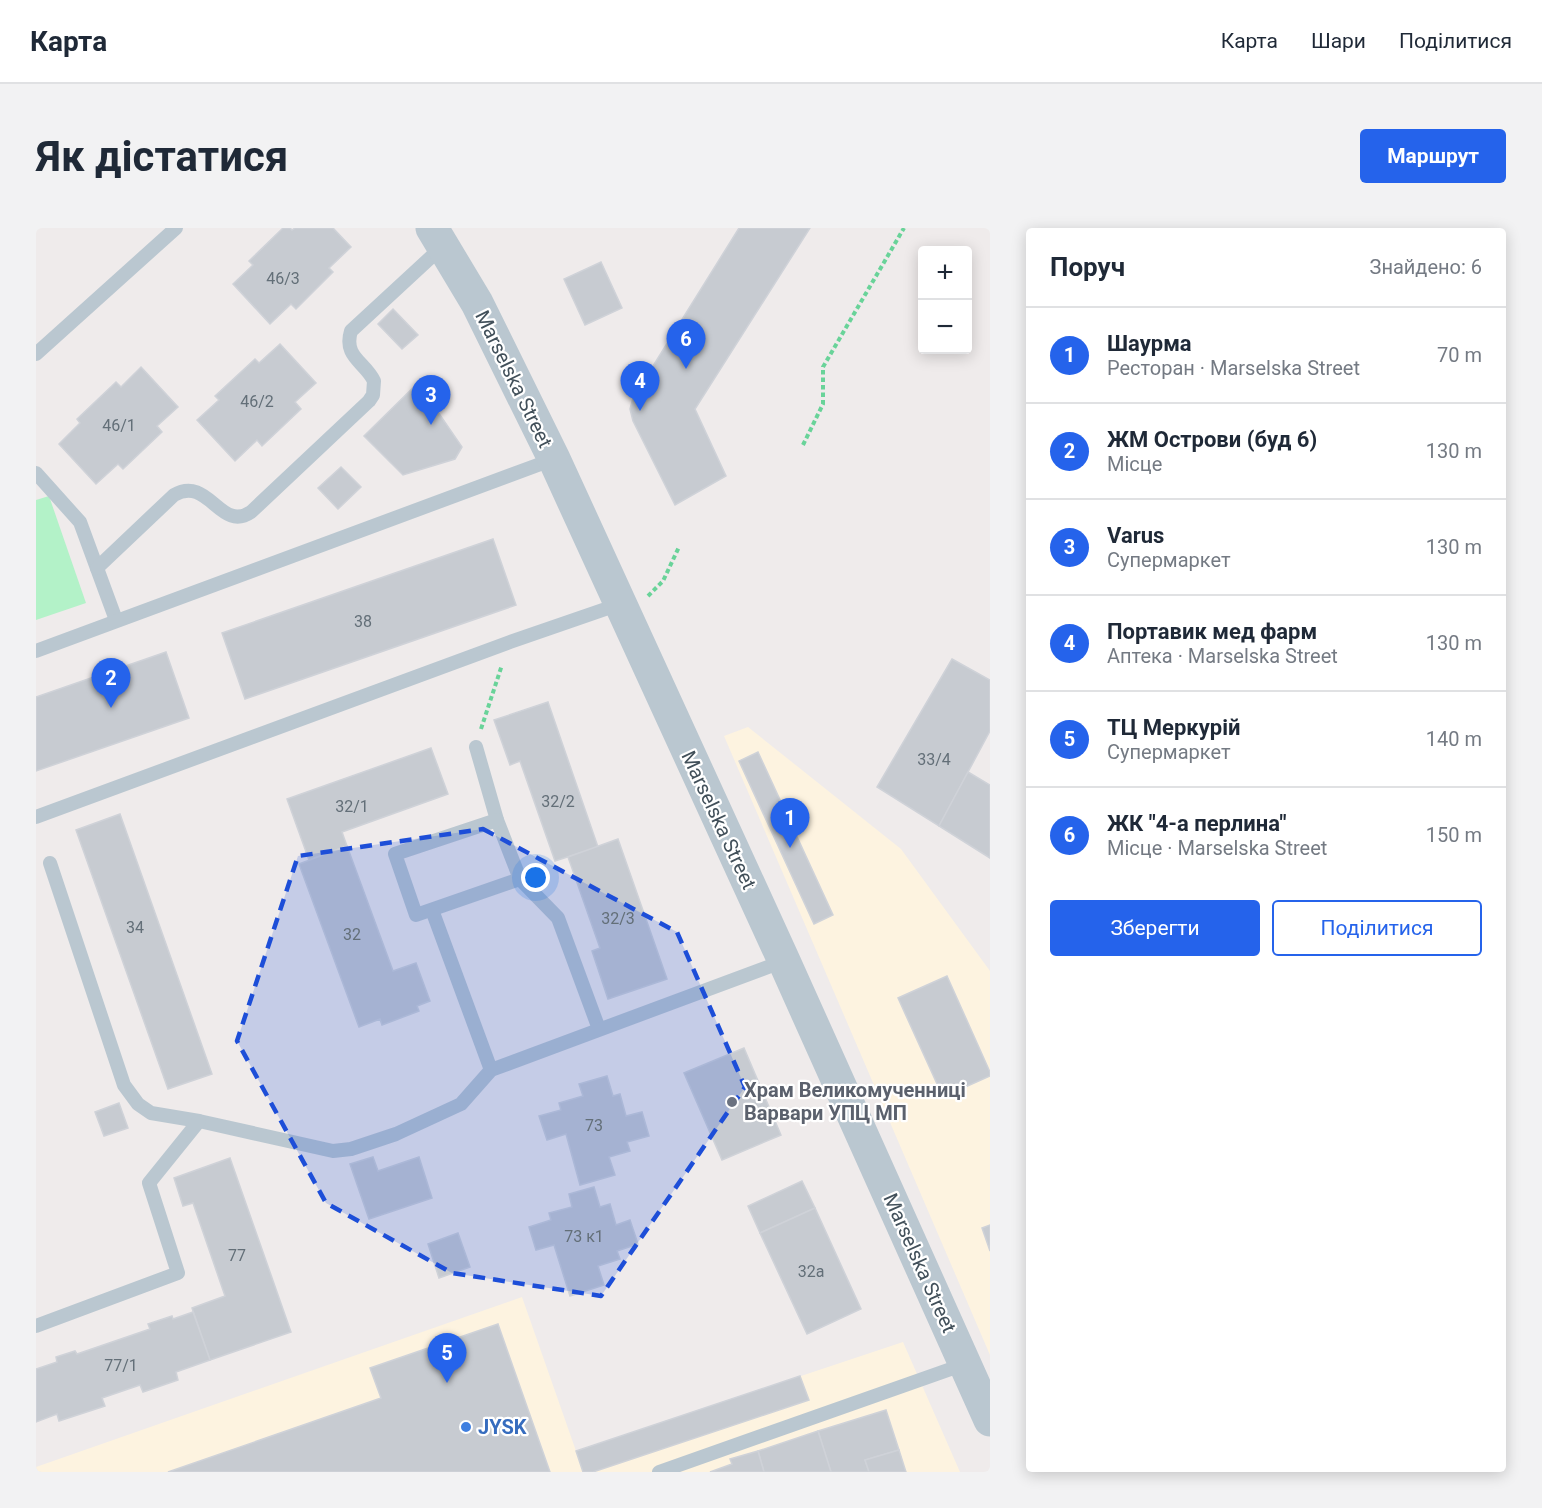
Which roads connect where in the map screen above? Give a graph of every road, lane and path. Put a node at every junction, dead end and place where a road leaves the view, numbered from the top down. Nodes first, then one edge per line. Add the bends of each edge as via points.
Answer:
1 (176, 228) edge
2 (904, 228) edge
3 (437, 237) edge
4 (36, 354) edge
5 (803, 445) dead end
6 (554, 459) junction
7 (36, 473) edge
8 (679, 547) dead end
9 (97, 568) junction
10 (620, 604) junction
11 (116, 620) junction
12 (510, 642) junction
13 (36, 651) edge
14 (476, 747) joint
15 (36, 817) edge
16 (497, 820) junction
17 (51, 863) dead end
18 (520, 879) junction
19 (432, 910) junction
20 (784, 961) junction
21 (598, 1029) junction
22 (490, 1070) junction
23 (199, 1121) junction
24 (36, 1326) edge
25 (965, 1364) junction
26 (987, 1404) edge
27 (659, 1472) edge

1 - 4 lane
2 - 5 path via 823,367 823,404
3 - 6 street, Marselska Street via 477,303
3 - 9 lane via 351,332 350,349 374,381 369,401 246,516 231,516 195,490 181,491
6 - 10 street, Marselska Street
6 - 11 lane
7 - 9 lane via 80,522
8 - 10 path via 663,581 647,596
9 - 11 lane
10 - 12 lane
10 - 20 street, Marselska Street
11 - 13 lane
12 - 14 path
12 - 15 lane
14 - 16 lane
16 - 18 lane
16 - 19 lane via 394,854 416,915
17 - 23 lane via 130,1096 151,1113
18 - 19 lane
18 - 21 lane via 558,918
19 - 22 lane
20 - 21 lane
20 - 25 street, Marselska Street
21 - 22 lane
22 - 23 lane via 461,1104 396,1134 351,1149 333,1151
23 - 24 lane via 148,1183 178,1273
25 - 26 street, Marselska Street
25 - 27 lane

